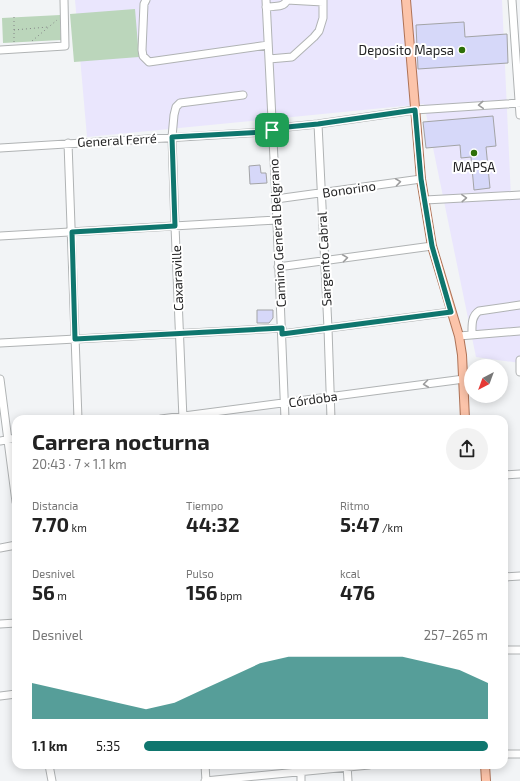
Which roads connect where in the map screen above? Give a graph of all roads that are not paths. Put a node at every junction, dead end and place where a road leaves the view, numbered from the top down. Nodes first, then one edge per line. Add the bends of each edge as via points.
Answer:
1 (64, 0) edge
2 (146, 0) edge
3 (287, 0) edge
4 (406, 0) edge
5 (512, 0) edge
6 (323, 1) edge
7 (266, 3) edge
8 (268, 45) junction
9 (0, 50) edge
10 (269, 59) junction
11 (243, 95) dead end
12 (520, 103) edge
13 (415, 110) junction
14 (520, 115) edge
15 (318, 124) junction
16 (272, 130) junction
17 (172, 137) junction
18 (68, 143) junction
19 (0, 148) edge
20 (421, 179) junction
21 (320, 193) junction
22 (520, 195) edge
23 (276, 199) junction
24 (425, 200) junction
25 (277, 220) junction
26 (175, 226) junction
27 (72, 232) junction
28 (0, 236) edge
29 (432, 246) junction
30 (324, 261) junction
31 (278, 267) junction
32 (520, 305) edge
33 (451, 312) junction
34 (328, 328) junction
35 (282, 331) junction
36 (520, 331) edge
37 (179, 333) junction
38 (472, 335) junction
39 (458, 336) junction
40 (75, 339) junction
41 (0, 343) edge
42 (520, 360) edge
43 (520, 372) edge
44 (0, 379) edge
45 (464, 379) joint
46 (330, 396) junction
47 (285, 403) junction
48 (465, 403) edge
49 (78, 415) edge
50 (183, 415) edge
51 (203, 415) edge
52 (286, 415) edge
53 (331, 415) edge
54 (465, 415) edge
55 (12, 439) edge
56 (8, 440) junction
57 (0, 441) edge
58 (12, 471) edge
59 (520, 474) edge
60 (508, 475) edge
61 (12, 546) edge
62 (0, 548) edge
63 (520, 576) edge
64 (508, 577) edge
65 (12, 623) edge
66 (0, 624) edge
67 (508, 650) edge
68 (520, 650) edge
69 (12, 694) edge
70 (0, 696) edge
71 (508, 754) edge
72 (520, 754) edge
73 (50, 769) edge
74 (205, 769) edge
75 (301, 769) edge
76 (347, 769) edge
77 (485, 769) edge
78 (52, 781) edge
79 (206, 781) edge
80 (302, 781) edge
81 (348, 781) edge
82 (486, 781) edge

1 - 9 street via 65,46
2 - 8 street via 142,50 149,62
3 - 6 street
3 - 7 street via 281,6
4 - 13 main road
5 - 12 street
6 - 10 street via 323,18 314,37 292,57
7 - 8 street, Camino General Belgrano
8 - 10 street, Camino General Belgrano
10 - 16 street, Camino General Belgrano
11 - 17 street, Caxaraville via 180,103 174,115
12 -> 13 street, General Ferré
12 - 14 street
13 - 15 street, General Ferré
13 - 20 main road
15 - 16 street, General Ferré
15 - 21 street, Sargento Cabral
16 - 17 street, General Ferré
16 - 23 street, Camino General Belgrano
17 - 18 street, General Ferré
17 - 26 street, Caxaraville
18 - 19 street, General Ferré
18 - 27 street
21 -> 20 street, Bonorino
20 - 24 main road
21 - 23 street, Bonorino
21 - 30 street, Sargento Cabral
24 -> 22 street
23 - 25 street, Camino General Belgrano
24 - 29 main road
25 - 26 street
25 - 31 street, Camino General Belgrano
26 - 27 street
26 - 37 street, Caxaraville
27 - 28 street
27 - 40 street
30 -> 29 street
29 - 33 main road
30 - 31 street
30 - 34 street, Sargento Cabral
31 - 35 street, Camino General Belgrano
32 - 38 street via 479,311 473,317
33 - 34 street
33 - 39 main road
34 - 35 street
34 - 46 street, Sargento Cabral
35 - 37 street
35 - 47 street, Camino General Belgrano
36 - 38 street
37 - 40 street
37 - 50 street, Caxaraville
38 - 39 street
39 - 45 main road
40 - 41 street
40 - 49 street
42 - 43 street
44 - 56 street
45 -> 46 street, Córdoba
46 - 47 street, Córdoba
46 - 53 street, Sargento Cabral
47 - 51 street, Córdoba
47 - 52 street, Camino General Belgrano
48 - 54 main road
55 - 56 street
56 - 57 street
56 - 58 street
59 - 60 street
61 - 62 street
63 - 64 street
65 - 66 street
67 - 68 street
69 - 70 street
71 - 72 street
73 - 78 street
74 - 79 street
75 - 79 street
75 - 80 street
76 - 81 street
77 - 82 main road

